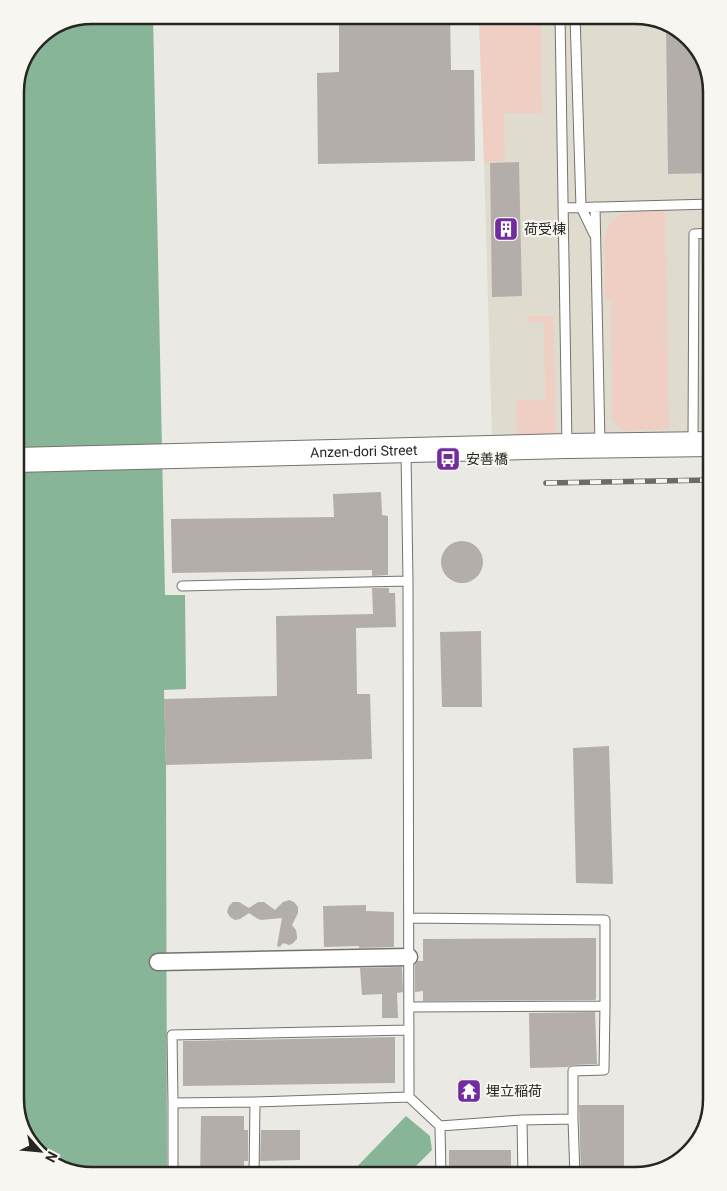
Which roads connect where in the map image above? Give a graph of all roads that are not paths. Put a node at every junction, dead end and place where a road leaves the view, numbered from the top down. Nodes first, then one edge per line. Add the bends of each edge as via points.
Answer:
1 (560, 24) edge
2 (575, 24) edge
3 (703, 204) edge
4 (581, 207) junction
5 (595, 207) junction
6 (563, 208) junction
7 (703, 234) edge
8 (596, 237) junction
9 (703, 444) edge
10 (567, 446) junction
11 (600, 446) junction
12 (406, 450) junction
13 (24, 460) edge
14 (408, 581) junction
15 (182, 586) dead end
16 (409, 918) junction
17 (409, 957) junction
18 (158, 962) dead end
19 (605, 1006) junction
20 (409, 1007) junction
21 (409, 1030) junction
22 (409, 1097) junction
23 (255, 1102) junction
24 (173, 1103) junction
25 (573, 1119) junction
26 (522, 1120) junction
27 (440, 1126) junction
28 (173, 1167) edge
29 (254, 1167) edge
30 (441, 1167) edge
31 (523, 1167) edge
32 (574, 1167) edge

1 - 6 lane
2 - 4 lane
3 - 5 lane
4 - 5 lane
4 - 6 lane
4 - 8 lane
5 - 8 lane
6 - 10 lane
7 - 9 lane via 694,234
8 - 11 lane
9 - 11 street, Anzen-dori Street
10 - 11 street, Anzen-dori Street
10 - 12 street, Anzen-dori Street
12 - 13 street, Anzen-dori Street
12 - 14 lane
14 - 15 lane
14 - 16 lane
16 - 17 lane
16 - 19 lane via 605,920
17 - 18 street
17 - 20 lane
19 - 20 lane
19 - 25 lane via 604,1070 573,1071
20 - 21 lane
21 - 22 lane
21 - 24 lane via 172,1035
22 - 23 lane
22 - 27 lane
23 - 24 lane
23 - 29 lane
24 - 28 lane
25 - 26 lane
25 - 32 lane
26 - 27 lane
26 - 31 lane
27 - 30 lane

